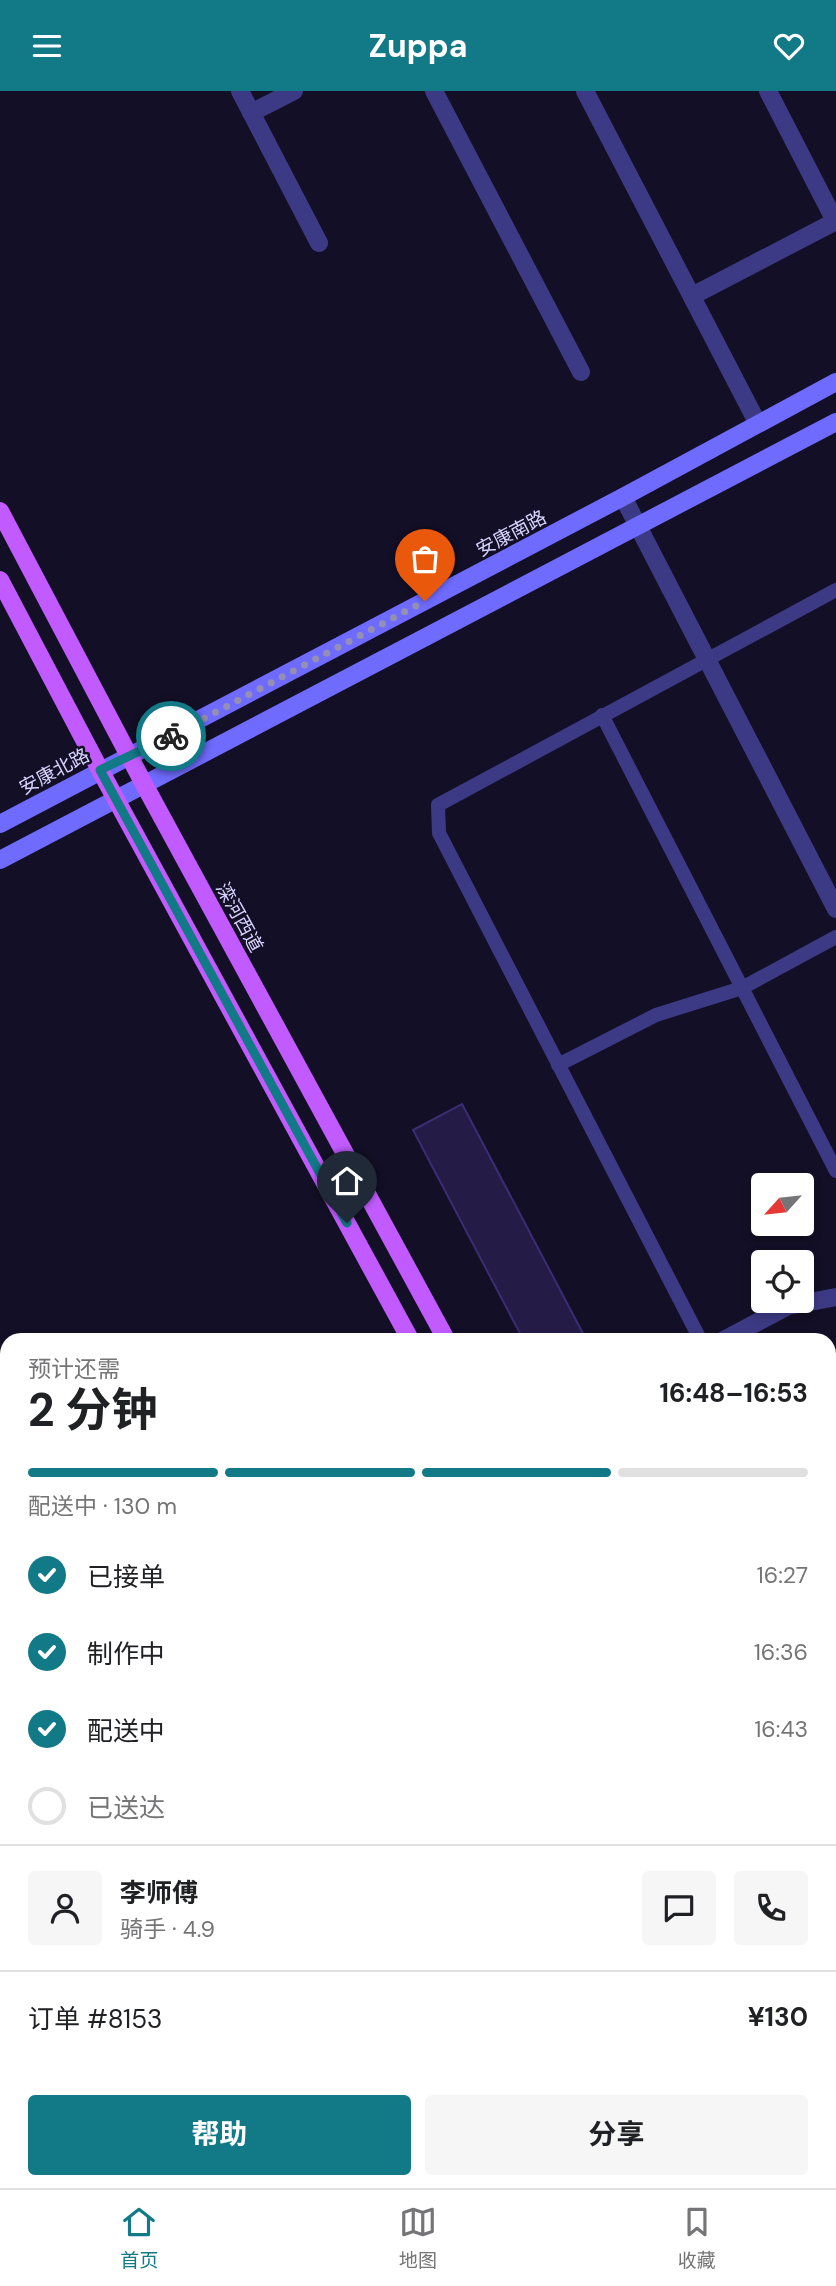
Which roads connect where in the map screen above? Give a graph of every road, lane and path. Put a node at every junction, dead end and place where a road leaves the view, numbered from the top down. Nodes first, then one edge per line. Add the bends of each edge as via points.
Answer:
1 (240, 91) edge
2 (294, 91) edge
3 (434, 91) edge
4 (585, 91) edge
5 (768, 91) edge
6 (251, 113) junction
7 (835, 221) edge
8 (319, 243) dead end
9 (692, 296) junction
10 (581, 372) dead end
11 (836, 381) edge
12 (757, 422) junction
13 (836, 422) edge
14 (623, 497) junction
15 (0, 511) edge
16 (638, 527) junction
17 (0, 580) edge
18 (836, 590) edge
19 (706, 659) junction
20 (602, 715) junction
21 (130, 757) junction
22 (100, 770) junction
23 (145, 786) junction
24 (116, 798) junction
25 (0, 824) edge
26 (0, 860) edge
27 (836, 909) edge
28 (836, 937) edge
29 (742, 988) junction
30 (558, 1065) junction
31 (836, 1171) edge
32 (836, 1297) edge
33 (407, 1333) edge
34 (443, 1333) edge
35 (697, 1333) edge
36 (737, 1333) edge

1 - 6 street
2 - 6 street
3 - 10 street
4 - 9 street
5 - 7 street
6 - 8 street
7 - 9 street
9 - 12 street
11 - 12 main road, 安康南路
12 - 14 main road, 安康南路
13 - 16 main road
14 - 16 street
14 - 21 main road, 安康南路
15 - 21 main road, 滦河西道
16 - 19 street
16 - 23 main road
17 - 22 main road
18 - 19 lane
19 - 20 lane
19 - 27 street
20 - 29 lane
20 - 30 lane via 438,805 439,833
21 - 22 main road, 安康北路
21 - 23 main road, 滦河西道
22 - 24 main road
22 - 25 main road, 安康北路
23 - 24 main road
23 - 34 main road, 滦河西道
24 - 26 main road
24 - 33 main road
28 - 29 lane
29 - 30 lane via 656,1015
29 - 31 lane
30 - 35 lane
32 - 36 street via 788,1306

